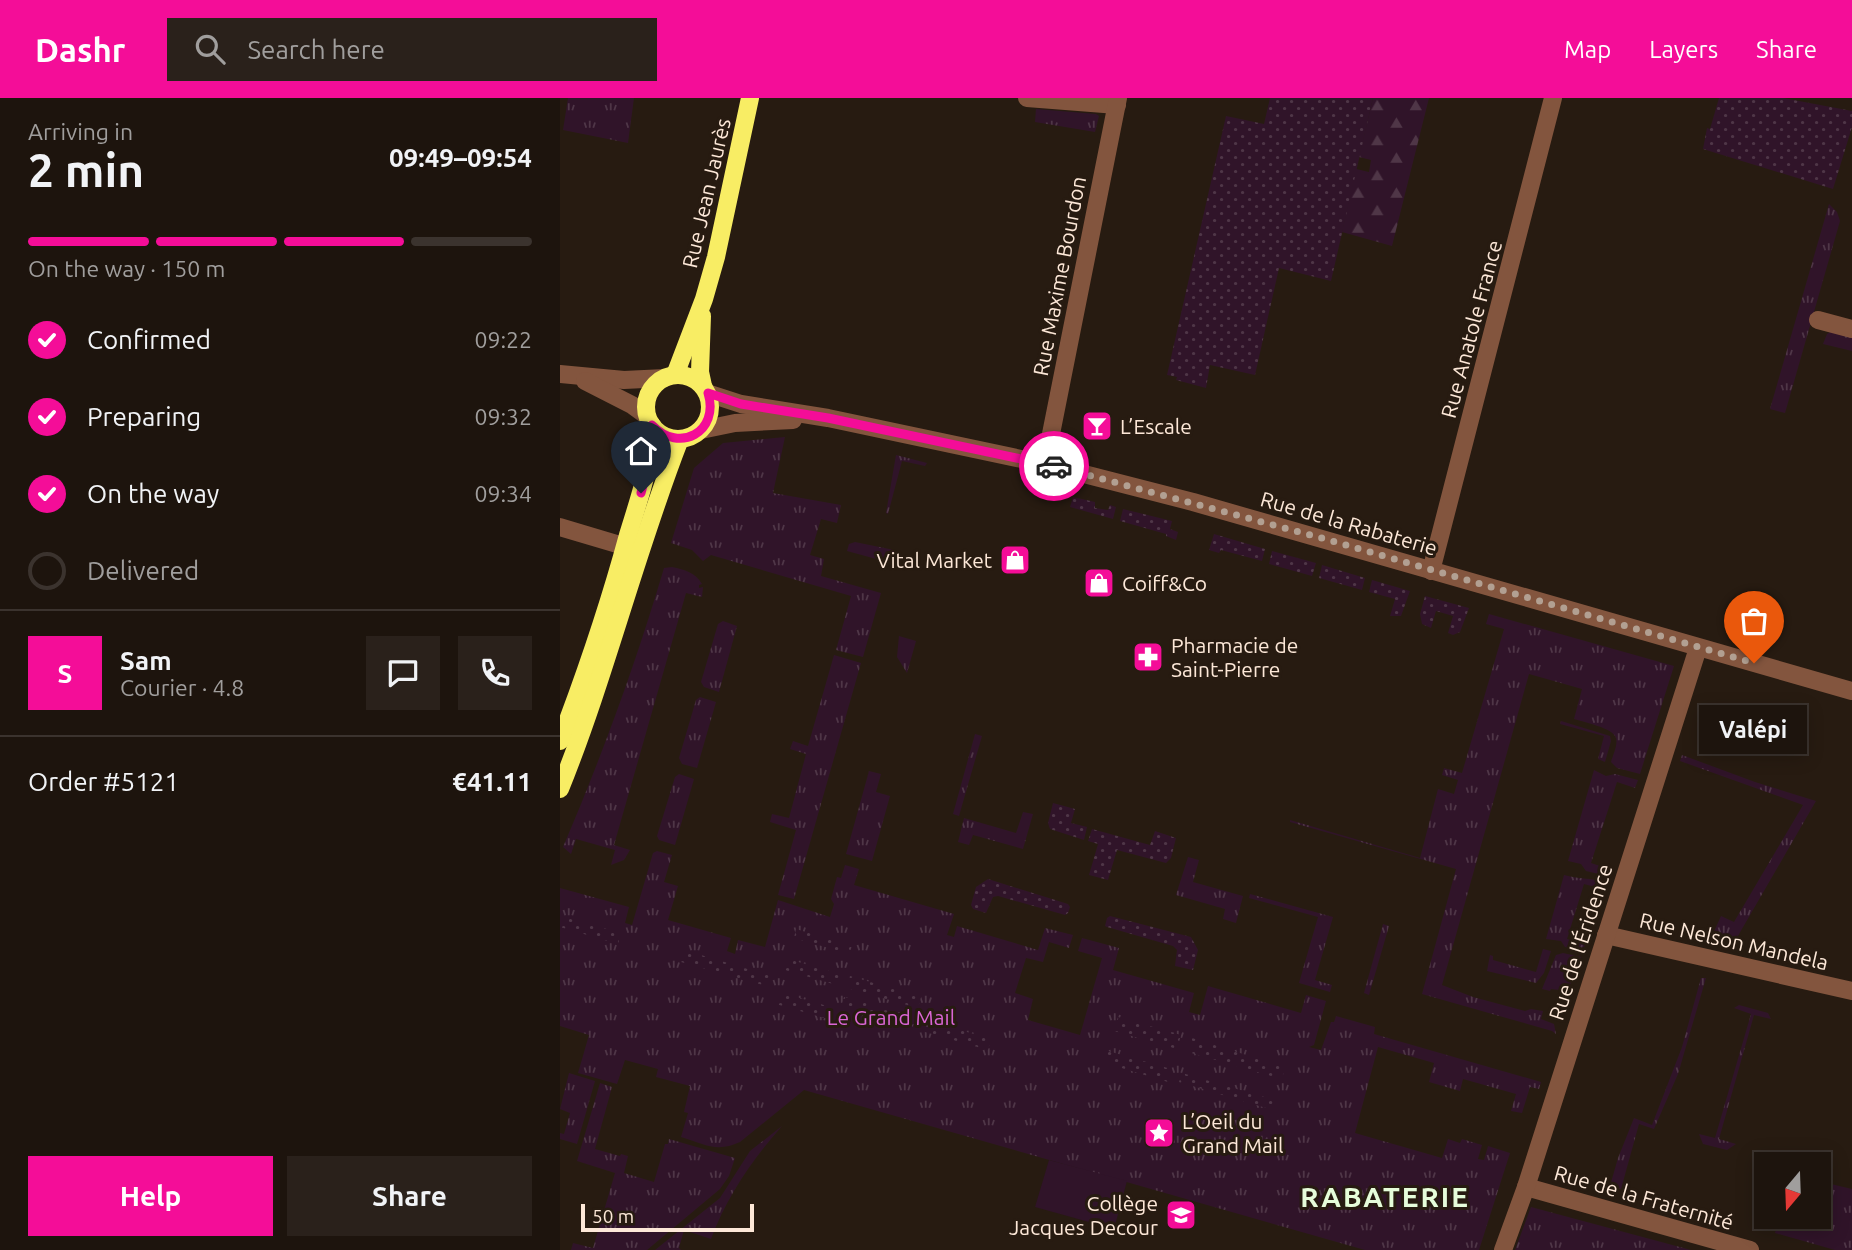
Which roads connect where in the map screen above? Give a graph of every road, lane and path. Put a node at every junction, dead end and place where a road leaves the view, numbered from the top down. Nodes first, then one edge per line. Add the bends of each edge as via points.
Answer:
1 (750, 98) edge
2 (1027, 98) edge
3 (1553, 98) edge
4 (1118, 102) edge
5 (704, 299) junction
6 (1818, 320) dead end
7 (1852, 330) edge
8 (568, 375) edge
9 (670, 376) junction
10 (705, 390) junction
11 (828, 418) junction
12 (650, 420) junction
13 (701, 430) junction
14 (680, 439) junction
15 (1045, 464) junction
16 (560, 527) edge
17 (633, 549) junction
18 (1431, 571) junction
19 (1698, 648) junction
20 (1852, 691) edge
21 (560, 741) edge
22 (566, 755) edge
23 (560, 789) edge
24 (1606, 934) junction
25 (1852, 991) edge
26 (1527, 1187) junction
27 (1503, 1250) edge
28 (1750, 1250) edge

1 - 5 main road, Rue Jean Jaurès
2 - 4 street
3 - 18 street, Rue Anatole France
4 - 15 street, Rue Maxime Bourdon
5 - 9 main road
5 - 10 main road via 699,372
6 - 7 street
8 - 9 street via 644,380
8 - 12 street via 632,405
9 - 10 main road via 685,376
9 - 12 main road via 649,393
10 - 11 street, Rue de la Rabaterie via 741,404
10 - 13 main road via 711,409
11 - 13 street, Rue de la Rabaterie via 735,423
11 - 15 street, Rue de la Rabaterie
12 - 14 main road via 659,433
12 - 17 main road via 648,466
13 - 14 main road
14 - 17 main road
15 - 18 street, Rue de la Rabaterie
16 - 17 street
17 - 21 main road
17 - 22 main road via 603,671
18 - 19 street, Rue de la Rabaterie
19 - 20 street, Rue de la Rabaterie
19 - 24 street, Rue de l'Éridence
22 - 23 main road
24 - 25 street, Rue Nelson Mandela
24 - 26 street, Rue de l'Éridence
26 - 27 street, Rue de l'Éridence
26 - 28 street, Rue de la Fraternité

